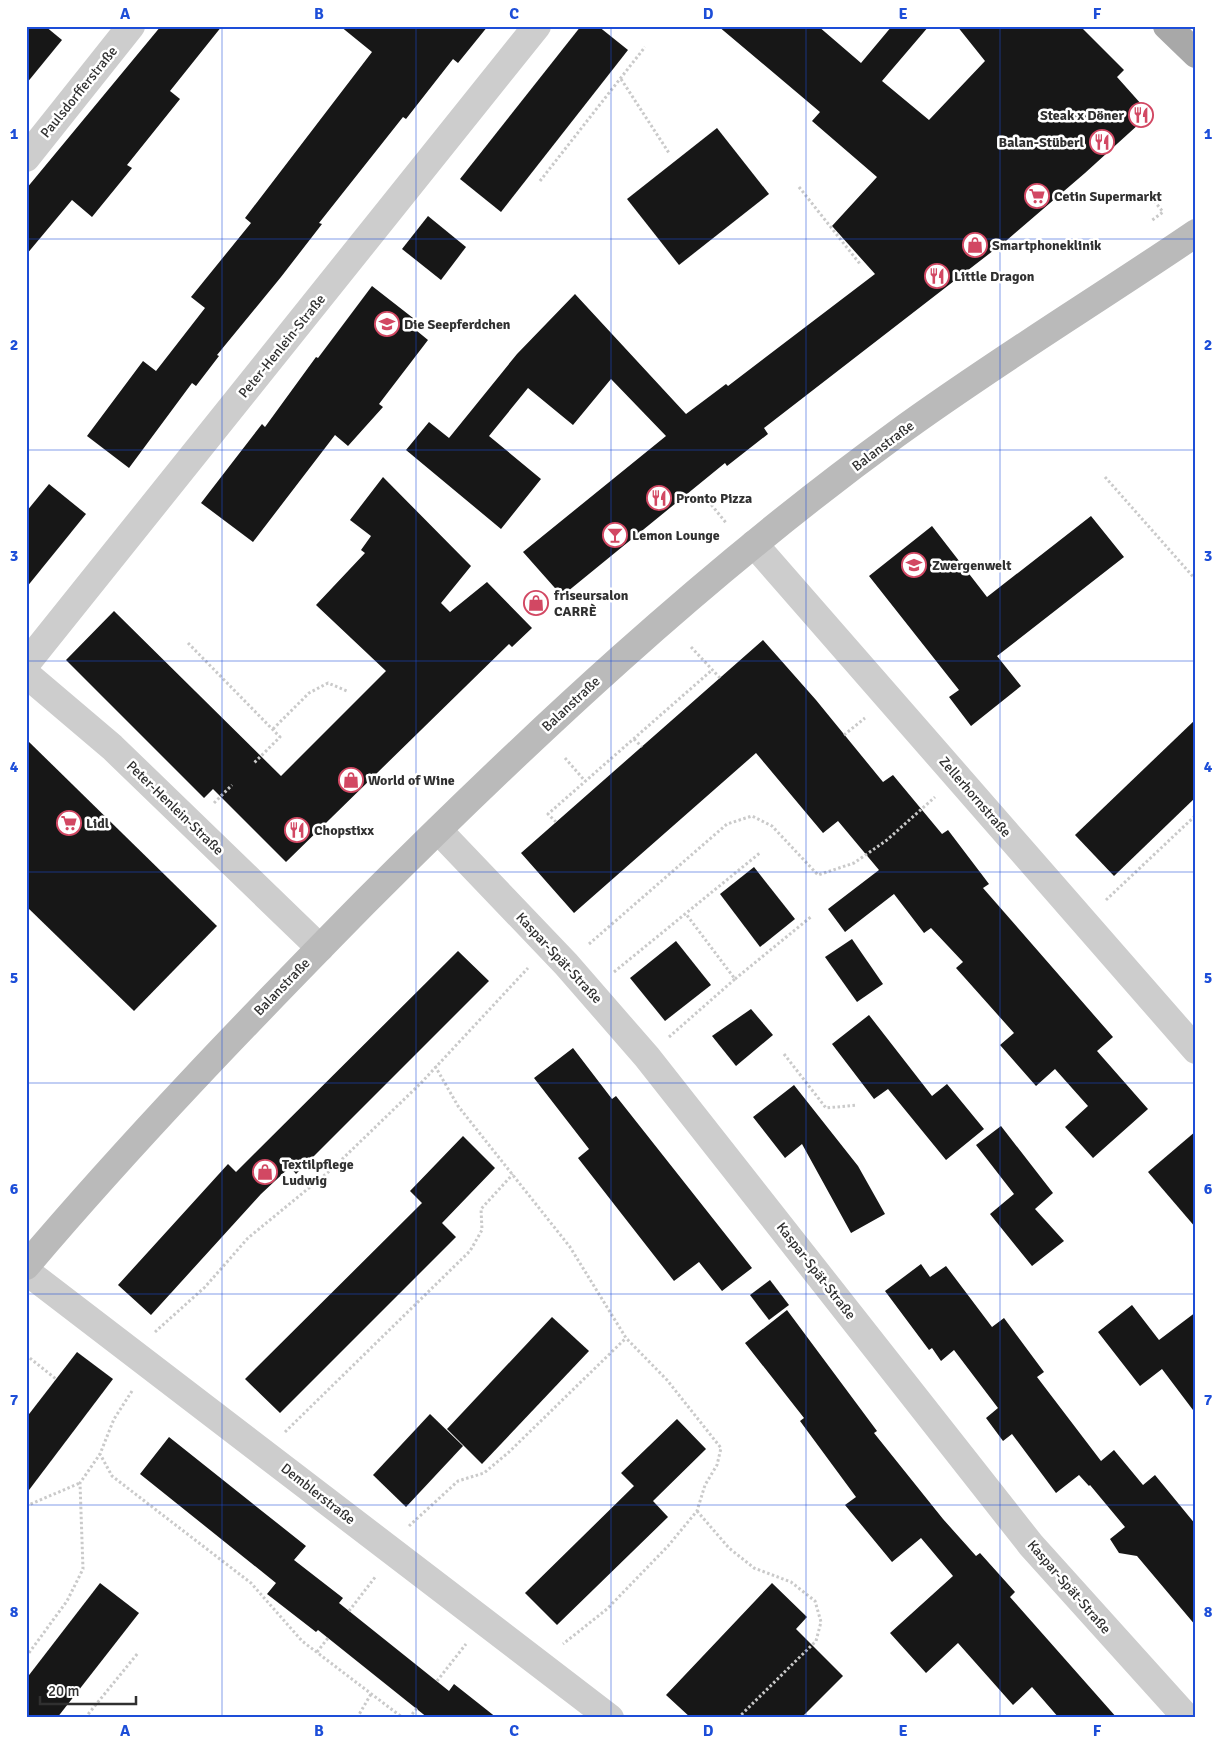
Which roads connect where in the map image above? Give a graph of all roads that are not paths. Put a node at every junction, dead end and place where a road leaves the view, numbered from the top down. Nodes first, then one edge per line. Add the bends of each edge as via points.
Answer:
1 (132, 26) edge
2 (537, 26) edge
3 (1168, 26) edge
4 (1196, 54) edge
5 (26, 158) edge
6 (1196, 233) edge
7 (754, 544) junction
8 (26, 664) edge
9 (26, 674) edge
10 (438, 830) junction
11 (320, 948) junction
12 (1196, 1050) edge
13 (26, 1266) edge
14 (26, 1271) edge
15 (610, 1718) edge
16 (1187, 1718) edge

1 - 5 street, Paulsdorfferstraße
2 - 8 street, Peter-Henlein-Straße
3 - 4 main road
6 - 7 street, Balanstraße via 895,435
7 - 10 street, Balanstraße via 634,646
7 - 12 street, Zellerhornstraße
9 - 11 street, Peter-Henlein-Straße via 112,747
10 - 11 street, Balanstraße
10 - 16 street, Kaspar-Spät-Straße via 549,946 647,1057 1031,1545
11 - 13 street, Balanstraße via 140,1136
14 - 15 street, Demblerstraße

